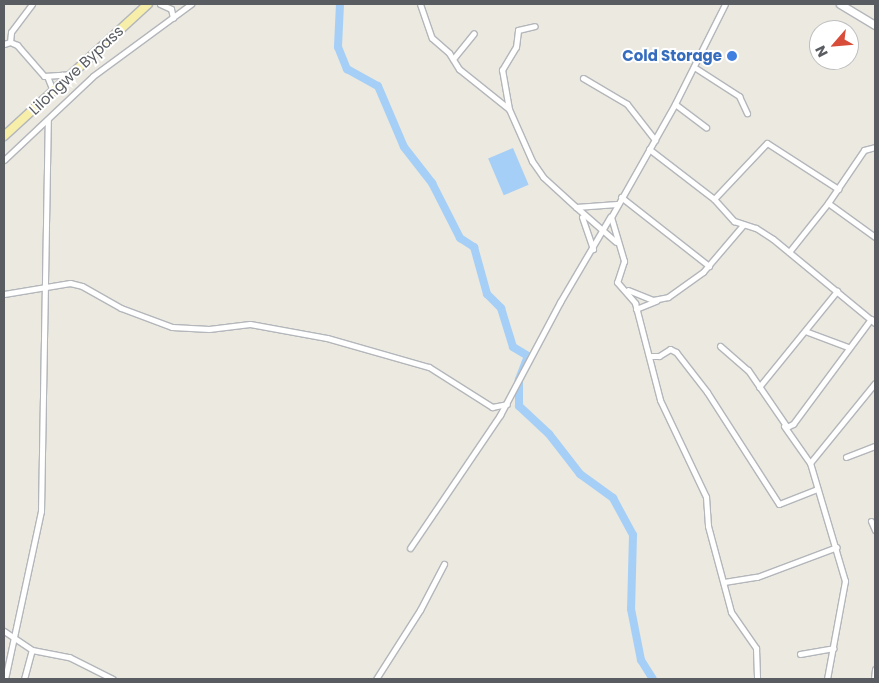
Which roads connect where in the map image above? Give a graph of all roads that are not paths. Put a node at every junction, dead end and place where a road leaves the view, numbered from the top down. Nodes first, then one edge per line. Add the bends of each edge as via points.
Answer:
1 (32, 4) edge
2 (148, 4) edge
3 (160, 4) edge
4 (191, 4) edge
5 (420, 4) edge
6 (725, 4) edge
7 (840, 4) edge
8 (173, 18) junction
9 (875, 25) edge
10 (535, 26) dead end
11 (474, 33) dead end
12 (10, 42) junction
13 (4, 44) edge
14 (453, 60) junction
15 (694, 67) junction
16 (71, 74) junction
17 (47, 76) junction
18 (583, 78) dead end
19 (54, 91) junction
20 (675, 104) junction
21 (509, 109) junction
22 (747, 113) dead end
23 (48, 120) junction
24 (706, 127) dead end
25 (4, 136) edge
26 (655, 140) junction
27 (875, 146) edge
28 (649, 149) junction
29 (4, 160) edge
30 (838, 189) junction
31 (621, 197) junction
32 (714, 200) junction
33 (828, 203) junction
34 (617, 204) junction
35 (576, 207) junction
36 (581, 214) junction
37 (611, 217) junction
38 (743, 225) junction
39 (602, 233) junction
40 (875, 237) edge
41 (616, 242) junction
42 (593, 249) junction
43 (789, 252) junction
44 (709, 266) junction
45 (45, 288) junction
46 (623, 288) junction
47 (837, 291) junction
48 (4, 294) edge
49 (659, 299) junction
50 (636, 309) junction
51 (873, 321) edge
52 (805, 331) junction
53 (720, 346) dead end
54 (848, 347) junction
55 (651, 356) junction
56 (875, 383) edge
57 (759, 387) junction
58 (507, 404) junction
59 (784, 426) junction
60 (875, 446) edge
61 (846, 456) dead end
62 (810, 463) junction
63 (817, 489) junction
64 (871, 521) dead end
65 (875, 530) edge
66 (837, 547) junction
67 (410, 548) dead end
68 (444, 564) dead end
69 (724, 582) junction
70 (4, 631) edge
71 (15, 640) junction
72 (833, 648) junction
73 (32, 650) junction
74 (800, 654) dead end
75 (875, 669) edge
76 (107, 677) edge
77 (5, 679) edge
78 (24, 679) edge
79 (114, 679) edge
80 (376, 679) edge
81 (757, 679) edge
82 (827, 679) edge
83 (874, 679) edge

1 - 12 street via 11,32
2 - 16 main road, Lilongwe Bypass
3 - 8 street via 171,10
4 - 8 street
5 - 14 street via 432,38
6 - 15 street
7 - 9 main road
8 - 23 street via 93,76
10 - 21 street via 518,30 516,47 502,70
11 - 14 street
12 - 13 street
12 - 17 street
14 - 21 street
15 - 20 street
15 - 22 street via 739,96
16 - 17 street
16 - 19 main road, Lilongwe Bypass
17 - 19 street
18 - 26 street via 627,104
19 - 25 main road, Lilongwe Bypass
20 - 24 street
20 - 26 street
21 - 35 street via 539,172
23 - 29 street
23 - 45 street
26 - 28 street
27 - 30 street via 864,150
28 - 31 street
28 - 32 street
30 - 32 street via 767,143
30 - 33 street
31 - 34 street
31 - 44 street
32 - 38 street via 734,221
33 - 40 street
33 - 43 street
34 - 35 street
34 - 37 street
35 - 36 street
36 - 39 street
36 - 42 street
37 - 39 street
37 - 41 street
38 - 43 street via 760,230
38 - 44 street
39 - 41 street
39 - 42 street
41 - 46 street via 624,261 617,279
42 - 58 street via 560,302
43 - 47 street
44 - 49 street via 690,283
45 - 48 street
45 - 58 street via 70,283 82,286 121,308 172,327 209,330 250,324 344,342 429,367 492,407
45 - 71 street via 41,511
46 - 49 street via 648,299
46 - 50 street
47 - 51 street
47 - 52 street
49 - 50 street
50 - 55 street
51 - 54 street
52 - 54 street
52 - 57 street
53 - 57 street via 748,370
54 - 59 street via 794,424
55 - 63 street via 659,356 670,348 676,352 707,392 779,504
55 - 69 street via 660,400 706,497 708,526
56 - 62 street
57 - 59 street
58 - 67 street
59 - 62 street
60 - 61 street
62 - 63 street
63 - 66 street
64 - 65 street
66 - 69 street via 757,577
66 - 72 street via 845,586
68 - 80 street
69 - 81 street via 732,615 756,648
70 - 71 street
71 - 73 street
71 - 77 street
72 - 74 street
72 - 82 street
73 - 76 street via 70,657
73 - 78 street
75 - 83 street
76 - 79 street

